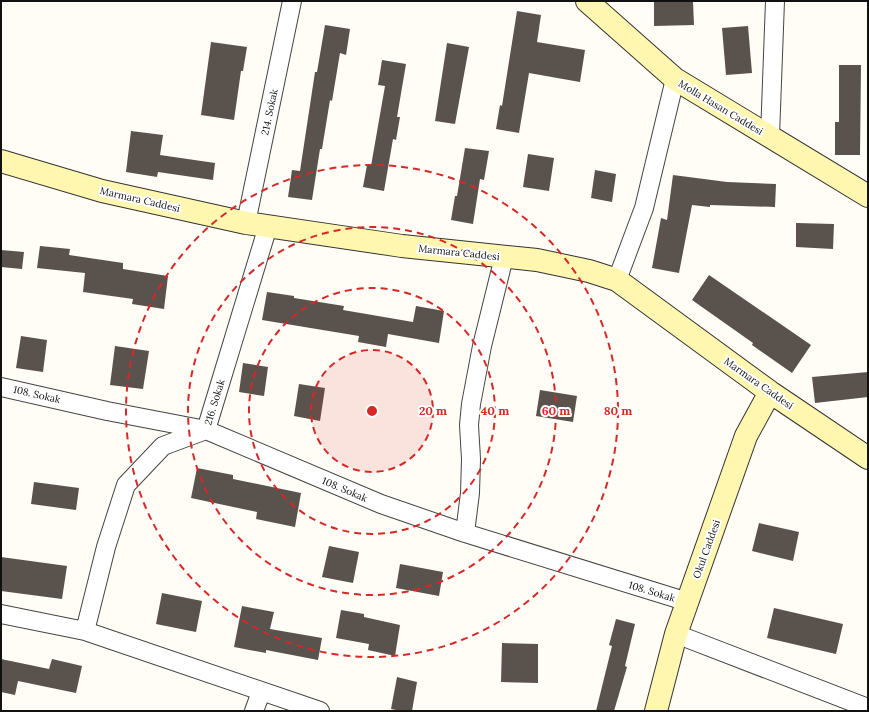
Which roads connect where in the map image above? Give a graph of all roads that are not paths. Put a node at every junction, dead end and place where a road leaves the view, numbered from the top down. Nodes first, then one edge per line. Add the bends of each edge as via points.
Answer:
1 (292, 1) edge
2 (587, 1) edge
3 (775, 1) edge
4 (676, 79) junction
5 (770, 136) junction
6 (1, 161) edge
7 (868, 196) edge
8 (246, 223) junction
9 (268, 226) junction
10 (504, 257) junction
11 (617, 280) junction
12 (1, 387) edge
13 (770, 392) junction
14 (206, 430) junction
15 (868, 458) edge
16 (466, 534) junction
17 (688, 602) junction
18 (1, 614) edge
19 (85, 631) junction
20 (676, 634) junction
21 (261, 692) junction
22 (868, 708) edge
23 (254, 711) edge
24 (320, 711) edge
25 (656, 711) edge

1 - 8 street, 214. Sokak
2 - 4 street, Molla Hasan Caddesi
3 - 5 street
4 - 5 street, Molla Hasan Caddesi
4 - 11 street via 644,208
5 - 7 street, Molla Hasan Caddesi
6 - 8 street, Marmara Caddesi via 102,191
8 - 9 street, Marmara Caddesi
9 - 10 street, Marmara Caddesi via 402,246
9 - 14 street, 216. Sokak
10 - 11 street, Marmara Caddesi via 537,260 590,271
10 - 16 street via 471,404 471,473
11 - 13 street, Marmara Caddesi
12 - 14 street, 108. Sokak
13 - 15 street, Marmara Caddesi
13 - 17 street, Okul Caddesi via 746,436
14 - 16 street, 108. Sokak via 381,504
14 - 19 street, 216. Sokak via 163,446 126,485 106,547
16 - 17 street, 108. Sokak
17 - 20 street, Okul Caddesi
18 - 19 street
19 - 21 street
20 - 22 street
20 - 25 street, Okul Caddesi
21 - 23 street
21 - 24 street

